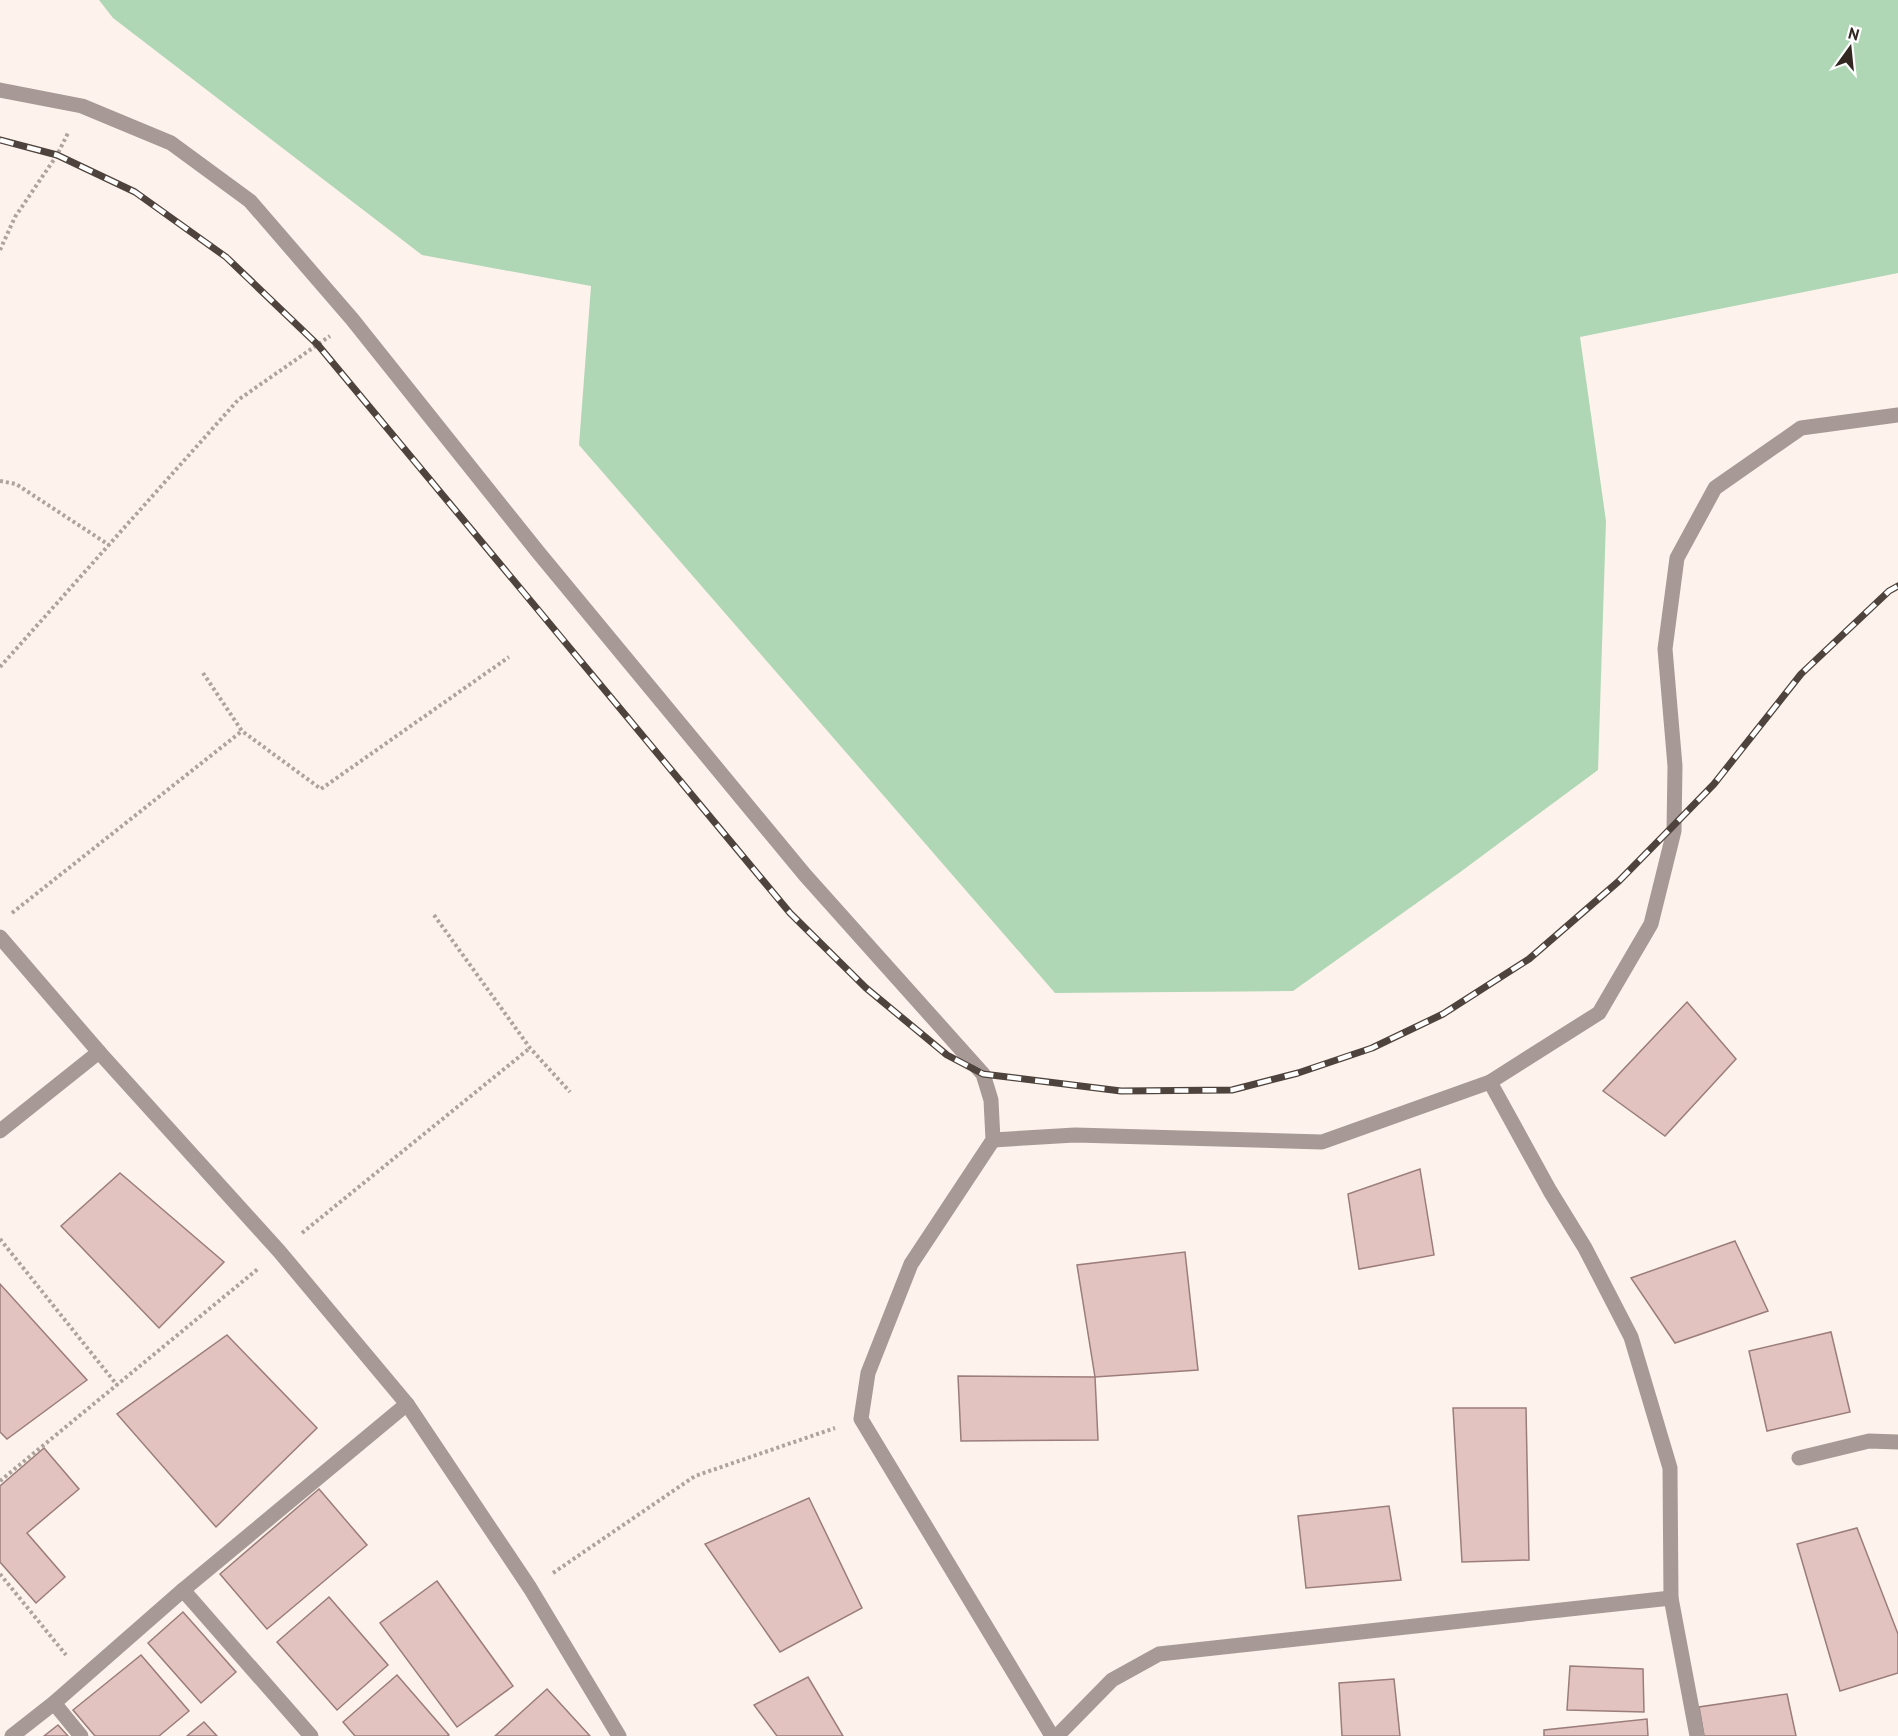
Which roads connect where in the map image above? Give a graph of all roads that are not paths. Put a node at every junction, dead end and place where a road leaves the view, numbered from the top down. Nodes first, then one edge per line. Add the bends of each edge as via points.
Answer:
1 (0, 90) edge
2 (1898, 415) edge
3 (0, 937) edge
4 (99, 1052) junction
5 (1490, 1082) junction
6 (0, 1131) edge
7 (993, 1140) junction
8 (407, 1404) junction
9 (1898, 1443) edge
10 (1799, 1458) dead end
11 (183, 1590) junction
12 (1671, 1598) junction
13 (54, 1703) junction
14 (12, 1736) edge
15 (81, 1736) edge
16 (311, 1736) edge
17 (619, 1736) edge
18 (1052, 1736) edge
19 (1057, 1736) edge
20 (1697, 1736) edge

1 - 7 street via 82,106 171,143 250,201 352,319 805,875 983,1074 991,1100
2 - 5 street via 1801,428 1715,488 1677,558 1665,649 1676,766 1675,824 1651,924 1599,1012
3 - 4 street
4 - 6 street
4 - 8 street via 279,1251
5 - 7 street via 1322,1142 1075,1136
5 - 12 street via 1585,1248 1631,1338 1670,1468
7 - 18 street via 911,1264 868,1373 861,1419
8 - 11 street
8 - 17 street via 530,1588
9 - 10 street via 1869,1441
11 - 13 street
11 - 16 street
12 - 19 street via 1160,1654 1112,1680
12 - 20 street
13 - 14 street
13 - 15 street

